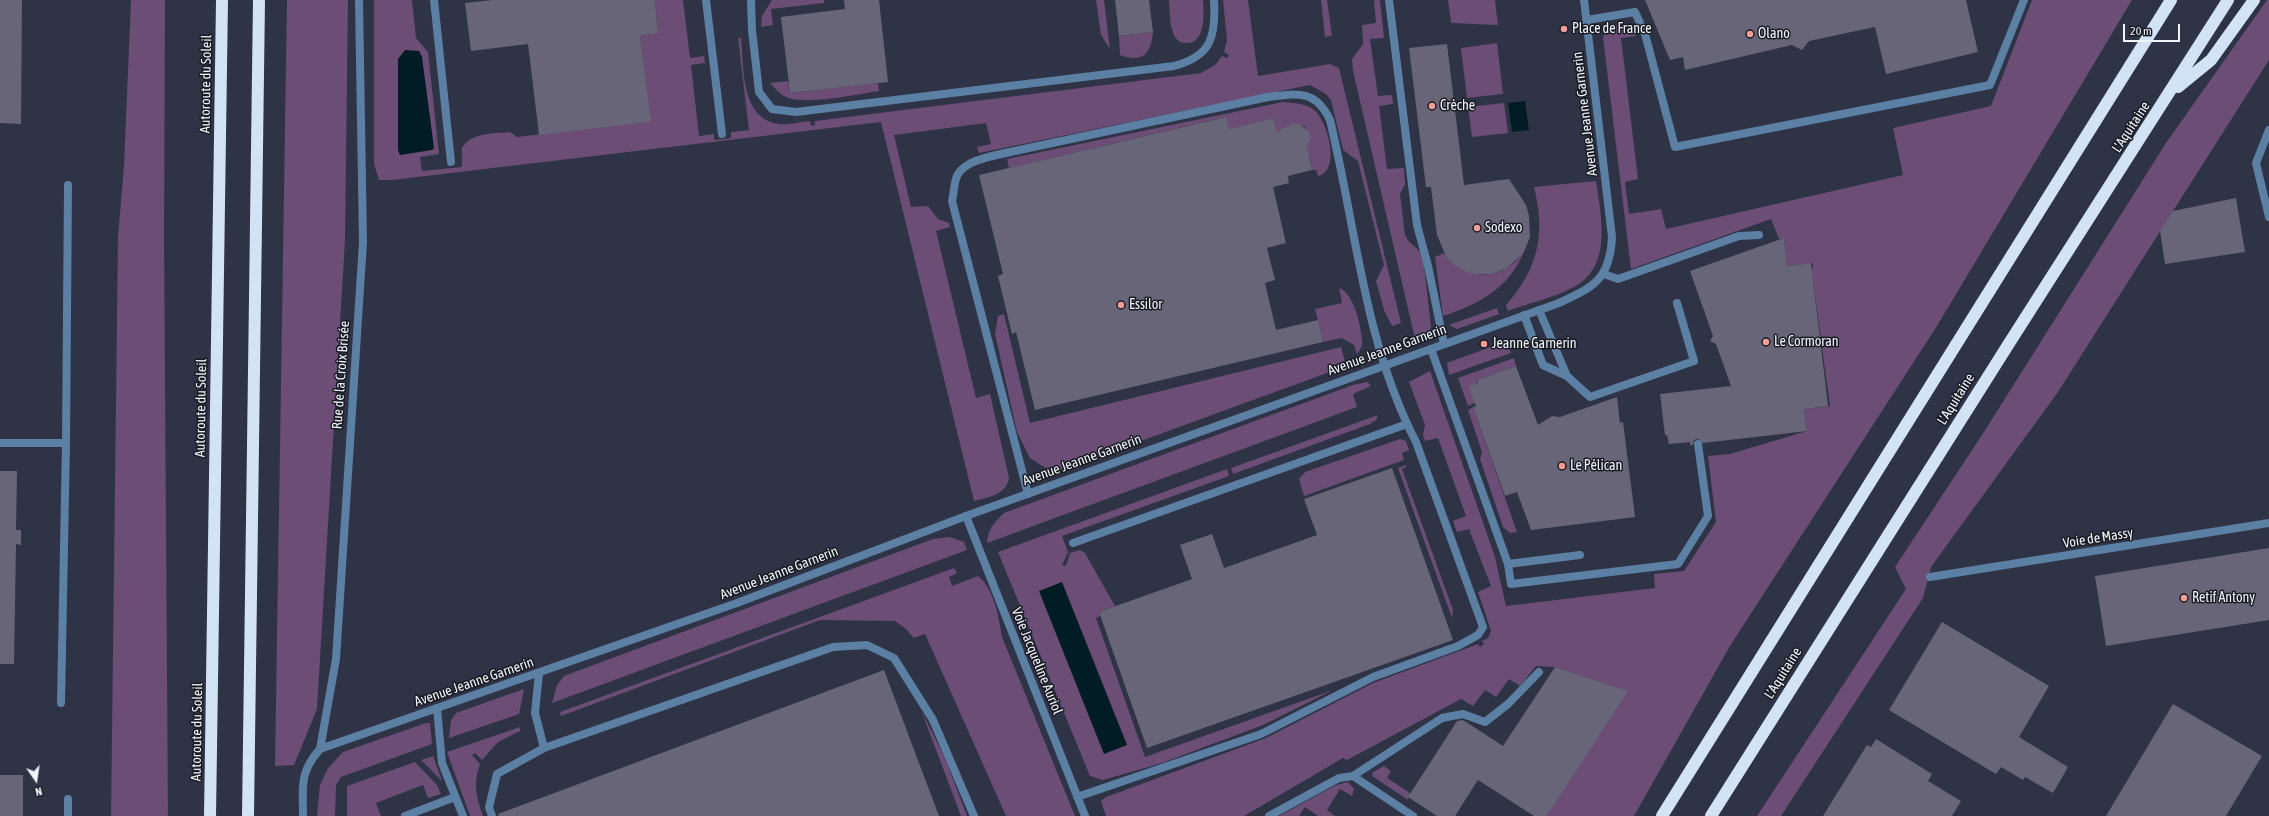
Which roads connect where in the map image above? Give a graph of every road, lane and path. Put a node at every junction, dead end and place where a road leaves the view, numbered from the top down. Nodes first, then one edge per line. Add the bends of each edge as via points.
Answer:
1 (222, 0) edge
2 (259, 0) edge
3 (359, 0) edge
4 (434, 0) edge
5 (706, 0) edge
6 (751, 0) edge
7 (1214, 0) edge
8 (1389, 0) edge
9 (1584, 0) edge
10 (2024, 0) edge
11 (2171, 0) edge
12 (2228, 0) edge
13 (2254, 0) edge
14 (1587, 20) junction
15 (2171, 92) junction
16 (2269, 130) edge
17 (722, 134) dead end
18 (452, 162) dead end
19 (68, 185) dead end
20 (2269, 217) edge
21 (1759, 235) dead end
22 (1604, 274) junction
23 (1678, 303) dead end
24 (1539, 310) junction
25 (1524, 315) junction
26 (1444, 344) junction
27 (1431, 349) junction
28 (1385, 365) junction
29 (1567, 376) junction
30 (1407, 424) junction
31 (0, 442) edge
32 (66, 443) junction
33 (1698, 444) dead end
34 (1028, 494) junction
35 (966, 516) junction
36 (2269, 524) edge
37 (1073, 543) dead end
38 (1580, 555) dead end
39 (1508, 564) junction
40 (1930, 577) dead end
41 (1538, 672) dead end
42 (539, 673) junction
43 (61, 703) dead end
44 (437, 708) junction
45 (544, 748) junction
46 (320, 749) junction
47 (1353, 776) junction
48 (455, 797) junction
49 (1077, 797) junction
50 (68, 799) dead end
51 (68, 816) edge
52 (210, 816) edge
53 (248, 816) edge
54 (303, 816) edge
55 (406, 816) edge
56 (462, 816) edge
57 (492, 816) edge
58 (974, 816) edge
59 (1085, 816) edge
60 (1269, 816) edge
61 (1413, 816) edge
62 (1662, 816) edge
63 (1711, 816) edge

1 - 52 highway, Autoroute du Soleil
2 - 53 highway
3 - 46 street, Rue de la Croix Brisée via 363,242 336,659
4 - 18 street
5 - 17 street
6 - 7 street via 759,92 772,109 796,112 1179,65 1190,62 1204,52 1211,41 1215,28
8 - 26 street via 1417,224
9 - 14 street, Avenue Jeanne Garnerin
10 - 14 street via 1990,85 1675,148 1645,34 1635,12
11 - 62 highway, L'Aquitaine
12 - 15 highway, L'Aquitaine
13 - 15 highway via 2211,60
14 - 22 street, Avenue Jeanne Garnerin via 1612,237 1610,261
15 - 63 highway, L'Aquitaine via 1995,364
16 - 20 street via 2256,163
19 - 32 street
21 - 22 street via 1739,236 1618,279
22 - 24 street, Avenue Jeanne Garnerin via 1596,284 1584,292
23 - 29 street via 1694,361 1590,397
24 - 25 street, Avenue Jeanne Garnerin
24 - 29 street
25 - 26 street, Avenue Jeanne Garnerin
25 - 29 street via 1543,365
26 - 27 street, Avenue Jeanne Garnerin
27 - 28 street, Avenue Jeanne Garnerin
27 - 39 street
28 - 30 street
28 - 34 street, Avenue Jeanne Garnerin
28 - 34 street via 1364,289 1330,120 1317,99 1287,94 981,160 965,167 958,174 952,201
30 - 37 street
30 - 49 street via 1416,442 1483,627 1478,635 1458,646 1373,677 1261,734
31 - 32 street
32 - 43 street
33 - 39 street via 1708,516 1678,564 1511,584
34 - 35 street, Avenue Jeanne Garnerin
35 - 42 street, Avenue Jeanne Garnerin
35 - 49 street, Voie Jacqueline Auriol
36 - 40 street, Voie de Massy
38 - 39 street
41 - 47 street via 1508,704 1485,722 1463,714 1442,718
42 - 44 street, Avenue Jeanne Garnerin
42 - 45 street via 535,713
44 - 46 street, Avenue Jeanne Garnerin
44 - 48 street via 442,763
45 - 57 street via 497,774 488,806
45 - 58 street via 833,647 867,645 894,658 933,720
46 - 54 street, Avenue Jeanne Garnerin via 308,762 303,777
47 - 60 street via 1339,778
47 - 61 street
48 - 55 street
48 - 56 street
49 - 59 street, Voie Jacqueline Auriol
50 - 51 street

